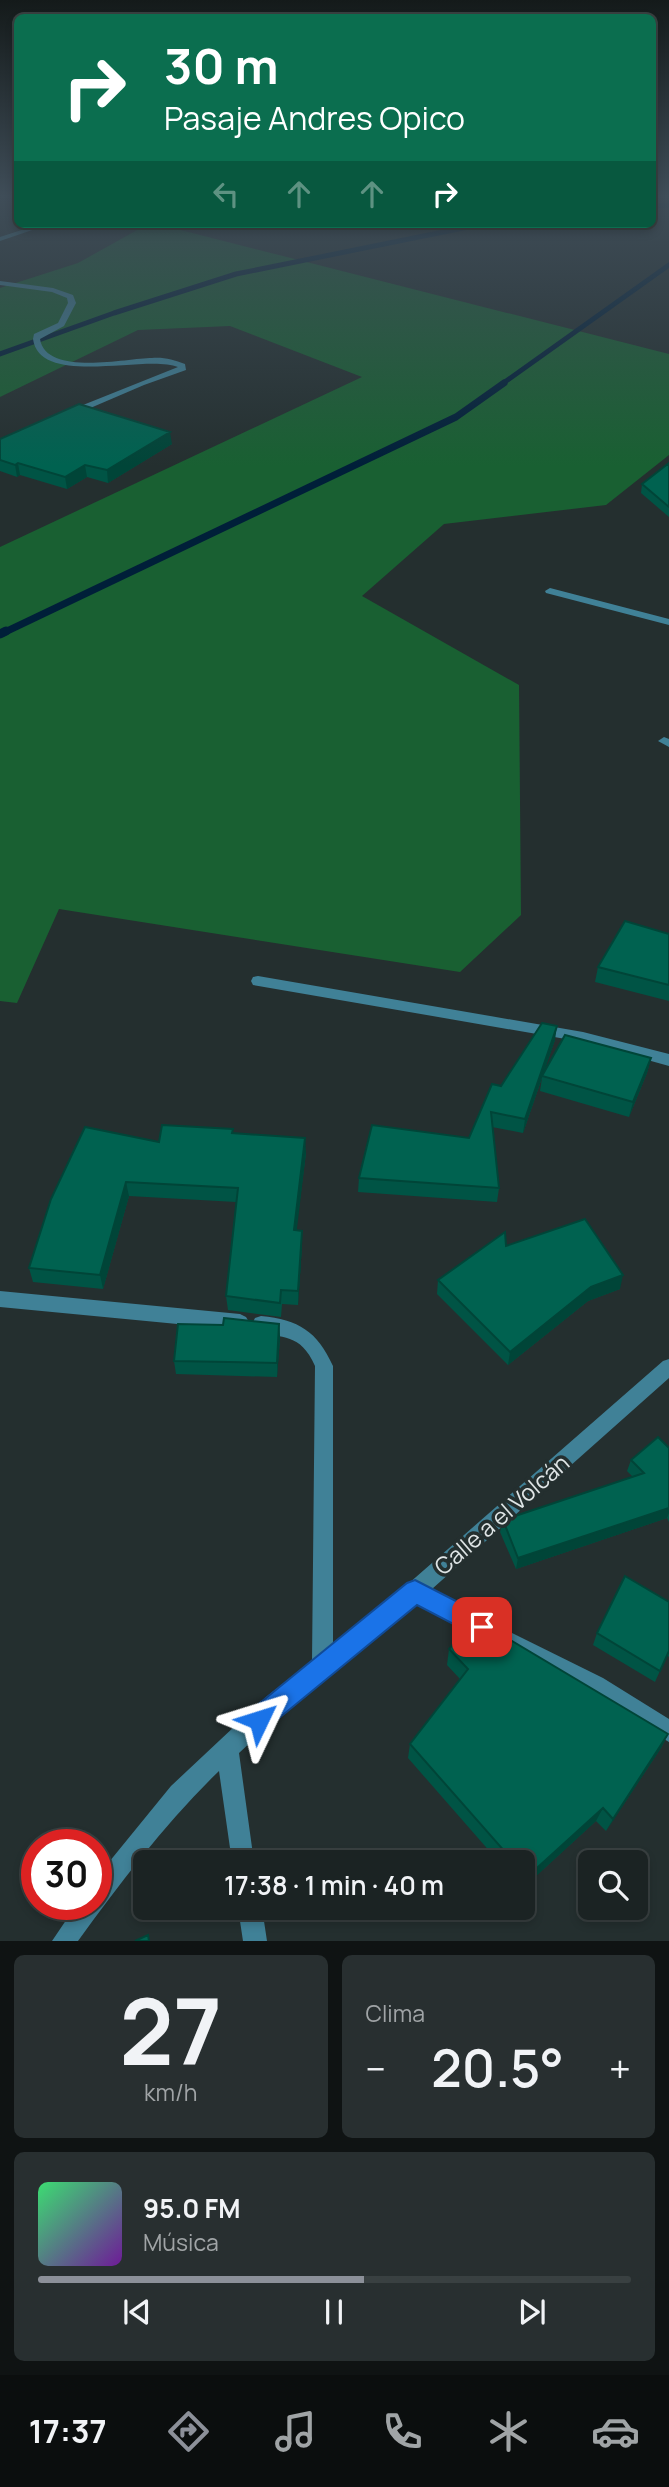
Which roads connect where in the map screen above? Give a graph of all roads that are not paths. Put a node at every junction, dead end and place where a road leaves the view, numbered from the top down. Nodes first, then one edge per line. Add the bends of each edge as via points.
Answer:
1 (12, 285) edge
2 (67, 415) edge
3 (550, 591) dead end
4 (669, 622) edge
5 (258, 981) dead end
6 (669, 1059) edge
7 (0, 1299) edge
8 (669, 1367) edge
9 (415, 1591) junction
10 (322, 1667) junction
11 (669, 1731) edge
12 (227, 1749) junction
13 (241, 1850) edge
14 (112, 1877) edge
15 (79, 1920) edge
16 (252, 1920) edge
17 (64, 1941) edge
18 (255, 1941) edge

1 - 2 street via 70,297 72,303 61,324 37,336 39,348 51,358 76,365 166,360 182,366 176,374 141,383
3 - 4 street
5 - 6 street via 583,1037
7 - 10 street via 290,1328 319,1350 324,1366
8 - 9 street, Calle a el Volcán
9 - 10 street, Calle a el Volcán
9 - 11 street via 595,1686
10 - 12 street, Calle a el Volcán
12 - 13 street
12 - 14 street, Calle a el Volcán via 179,1794
15 - 17 street
16 - 18 street

